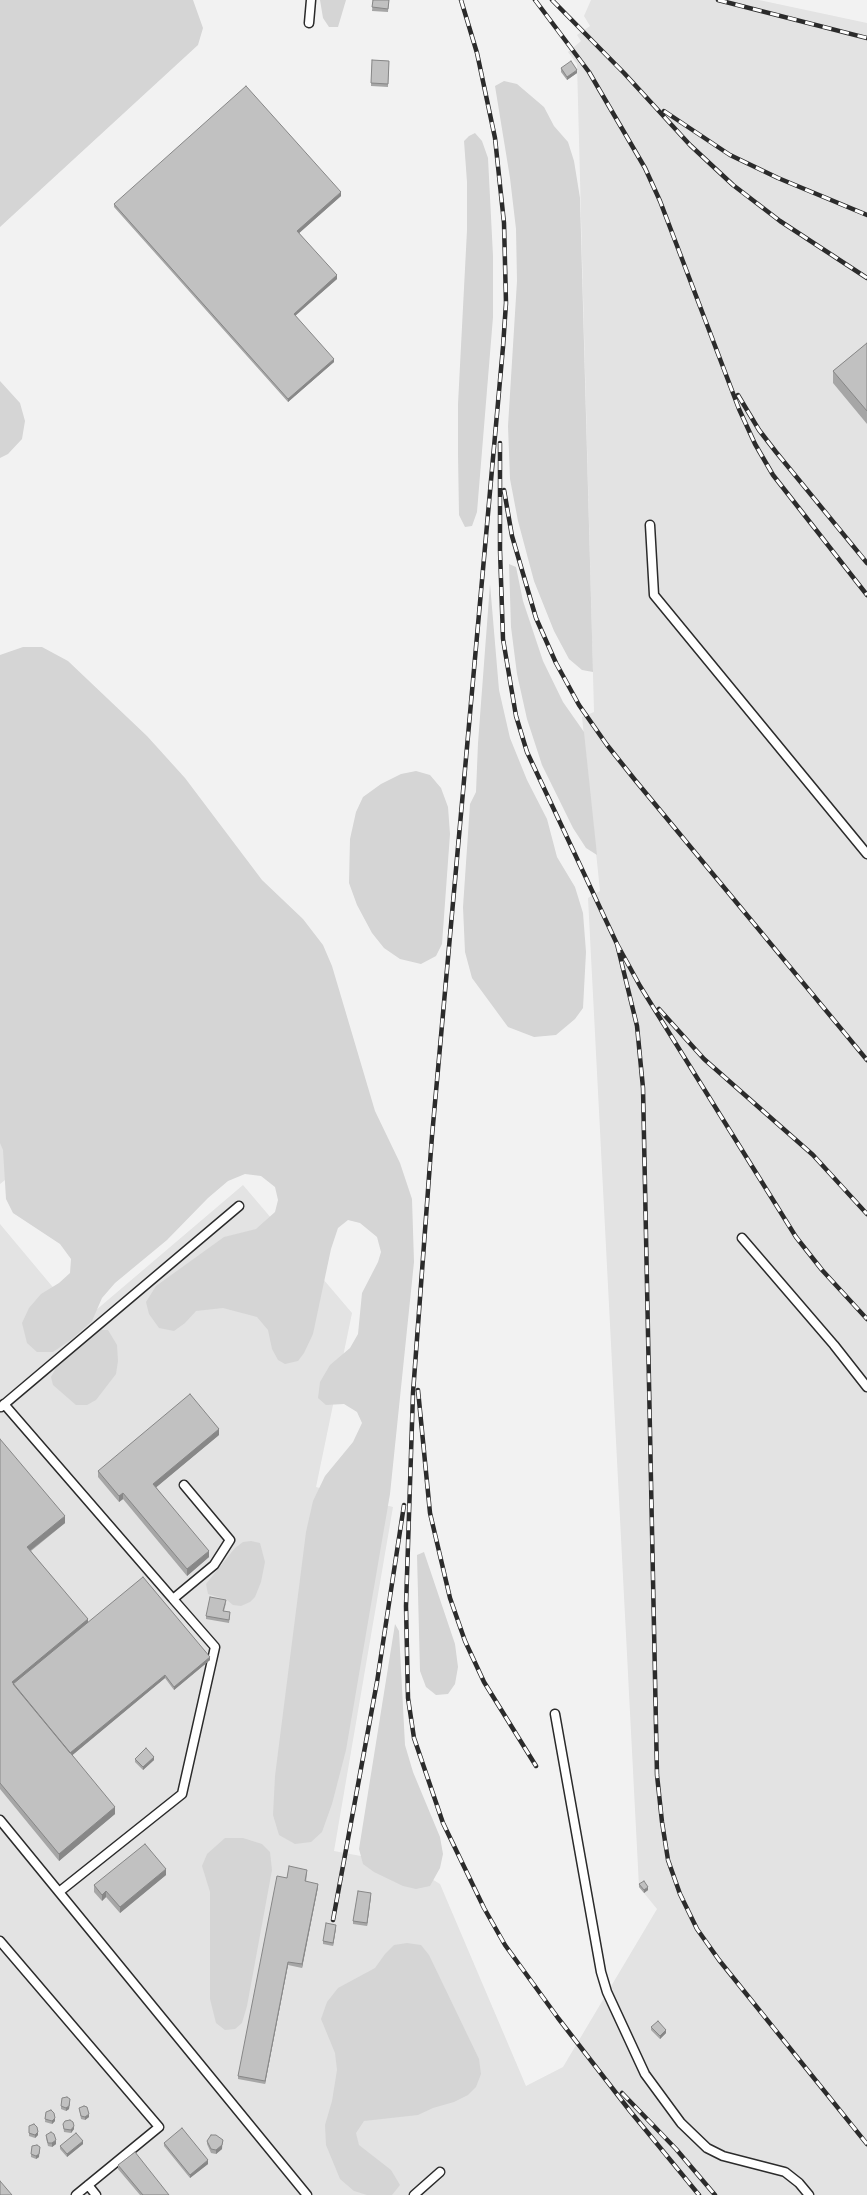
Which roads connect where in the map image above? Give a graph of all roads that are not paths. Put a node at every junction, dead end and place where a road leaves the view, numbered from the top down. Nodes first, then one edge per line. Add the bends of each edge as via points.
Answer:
1 (312, 0) edge
2 (310, 23) dead end
3 (650, 525) dead end
4 (867, 854) edge
5 (239, 1206) dead end
6 (742, 1238) dead end
7 (867, 1387) edge
8 (2, 1406) edge
9 (184, 1485) dead end
10 (172, 1599) junction
11 (555, 1714) dead end
12 (0, 1820) edge
13 (59, 1892) junction
14 (0, 1941) edge
15 (440, 2172) dead end
16 (88, 2185) junction
17 (76, 2195) edge
18 (96, 2195) edge
19 (308, 2195) edge
20 (414, 2195) edge
21 (809, 2195) edge

1 - 2 lane
3 - 4 lane via 654,595
5 - 8 lane
6 - 7 lane
8 - 10 lane
9 - 10 lane via 230,1540 214,1565
10 - 13 lane via 215,1647 182,1794
11 - 21 lane via 601,1972 645,2074 681,2123 707,2148 723,2156 786,2172
12 - 13 lane
13 - 19 lane
14 - 16 lane via 159,2127
15 - 20 lane
16 - 17 lane
16 - 18 lane

